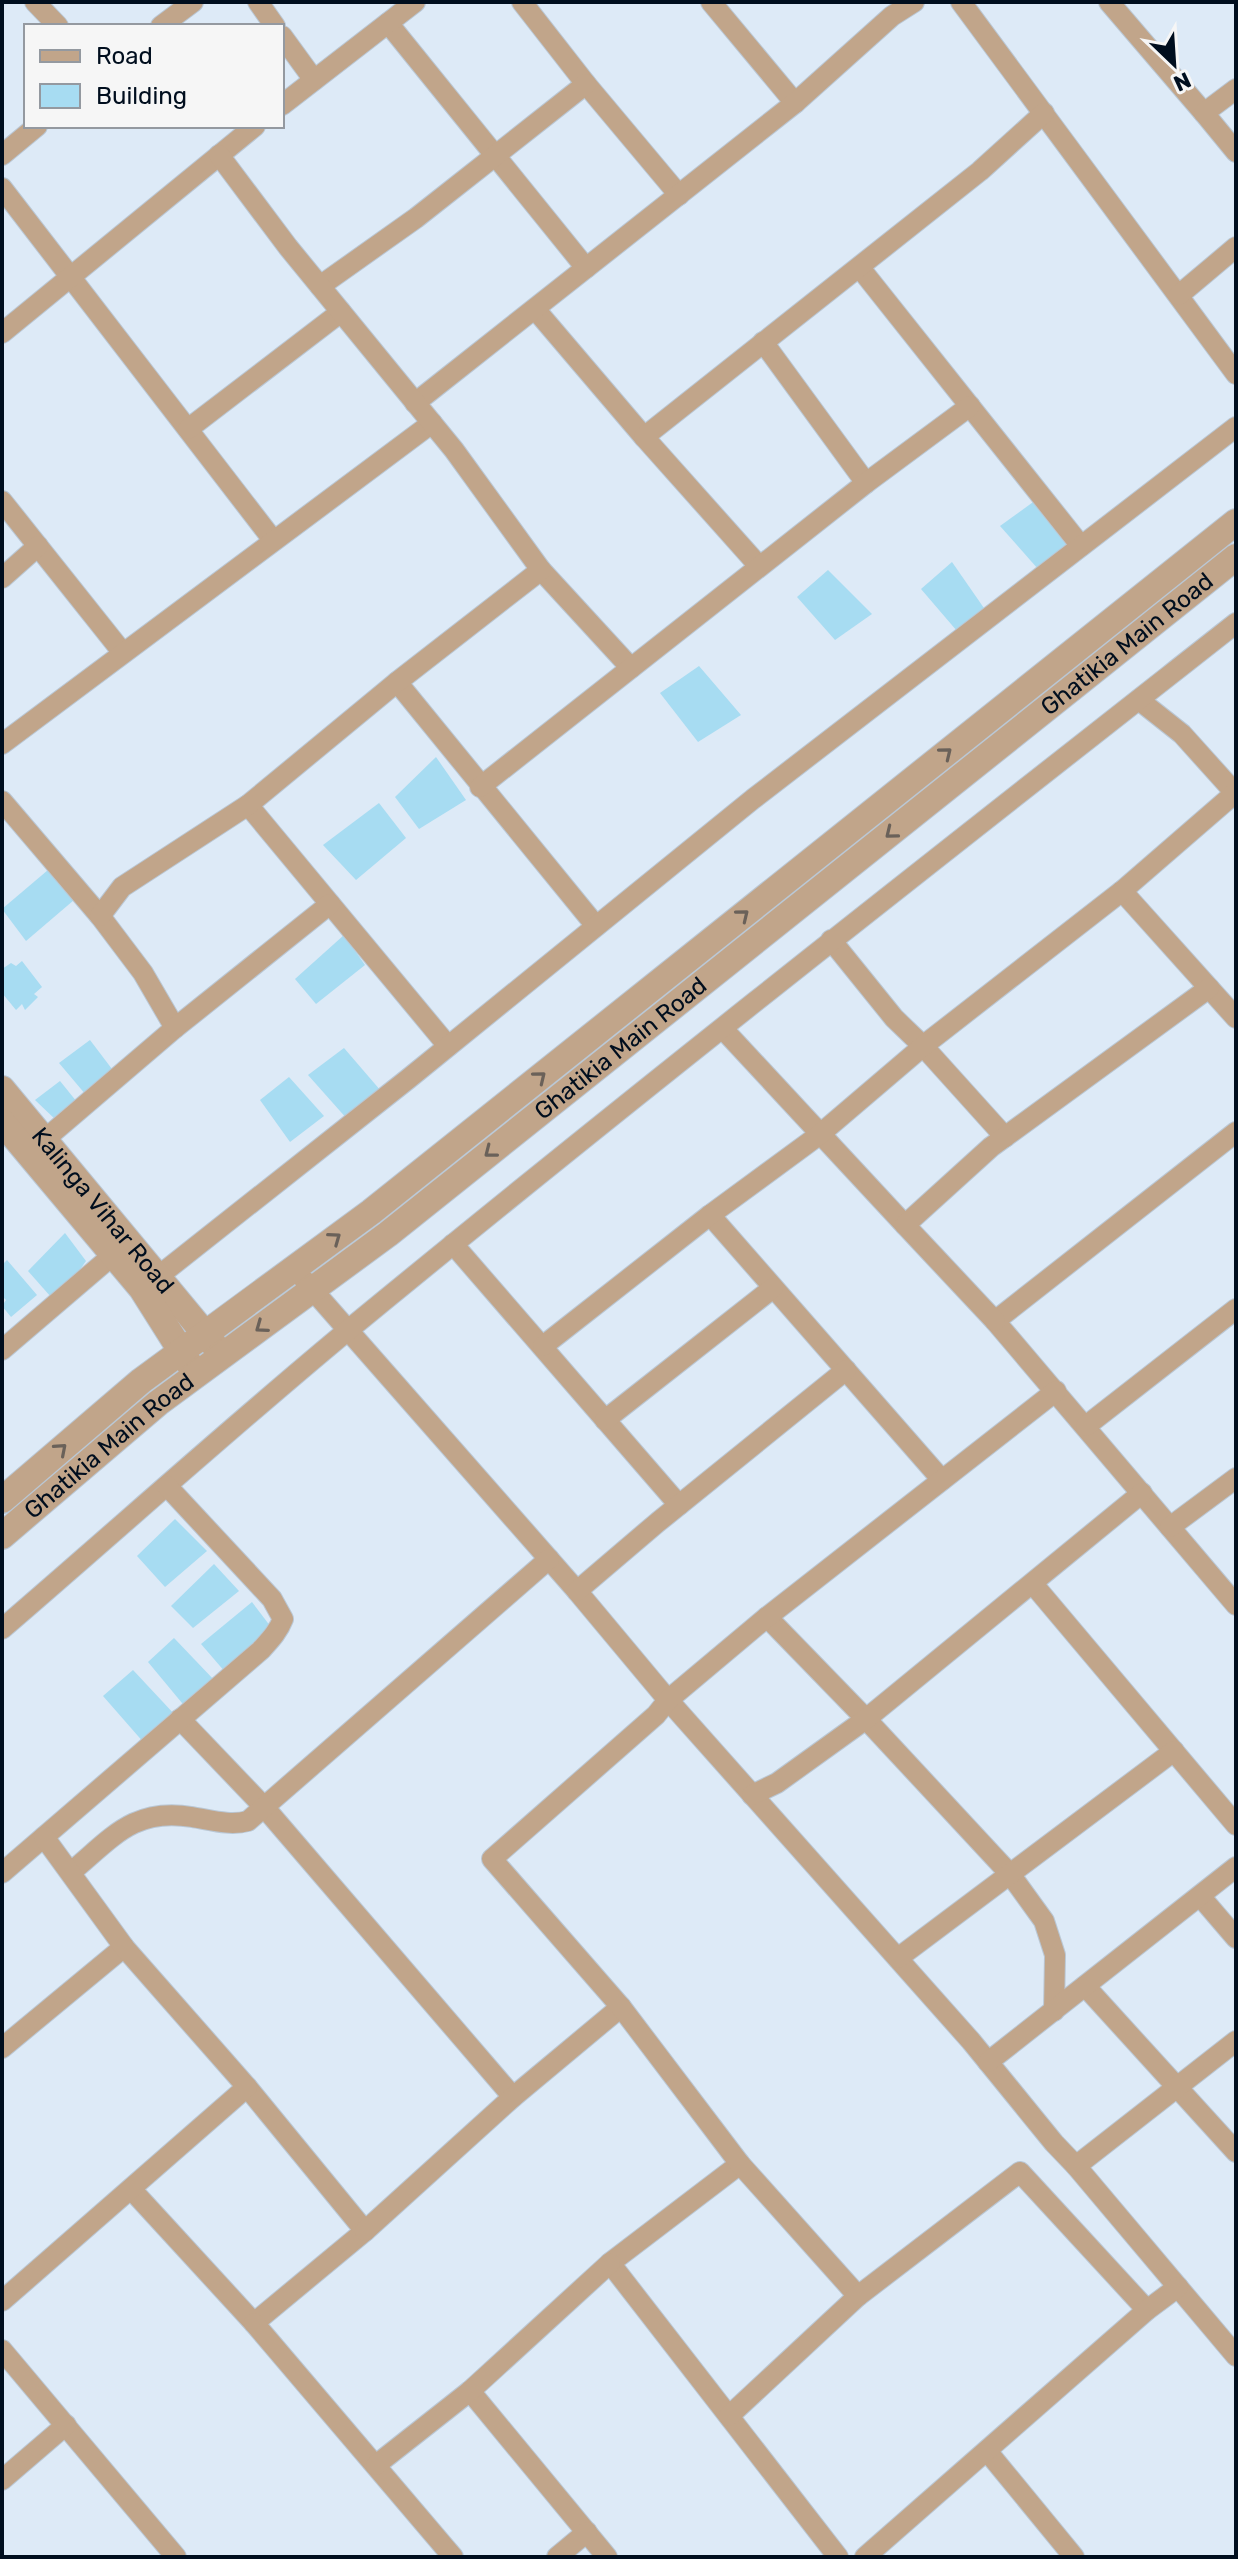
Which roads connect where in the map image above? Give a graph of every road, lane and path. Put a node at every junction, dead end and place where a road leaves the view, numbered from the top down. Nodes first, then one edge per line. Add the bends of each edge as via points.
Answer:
1 (35, 2) edge
2 (193, 2) edge
3 (258, 2) edge
4 (415, 2) edge
5 (522, 2) edge
6 (711, 2) edge
7 (914, 2) edge
8 (961, 2) edge
9 (1121, 6) edge
10 (887, 9) edge
11 (388, 23) junction
12 (56, 24) edge
13 (164, 24) edge
14 (274, 24) edge
15 (284, 39) edge
16 (314, 80) junction
17 (586, 84) junction
18 (1236, 89) edge
19 (284, 103) edge
20 (795, 103) junction
21 (1044, 113) junction
22 (1204, 113) junction
23 (35, 128) edge
24 (253, 128) edge
25 (1236, 152) edge
26 (2, 155) edge
27 (219, 155) junction
28 (496, 156) junction
29 (2, 188) edge
30 (679, 195) junction
31 (1236, 247) edge
32 (586, 268) junction
33 (860, 268) junction
34 (72, 278) junction
35 (320, 286) junction
36 (1179, 295) junction
37 (535, 309) junction
38 (341, 312) junction
39 (2, 333) edge
40 (763, 342) junction
41 (1236, 374) edge
42 (415, 403) junction
43 (970, 406) junction
44 (432, 423) junction
45 (1236, 427) edge
46 (188, 429) junction
47 (644, 437) junction
48 (866, 483) junction
49 (2, 501) edge
50 (1236, 522) edge
51 (273, 540) junction
52 (38, 546) junction
53 (1081, 546) junction
54 (1236, 557) edge
55 (759, 566) junction
56 (541, 570) junction
57 (2, 578) edge
58 (1236, 623) edge
59 (123, 653) junction
60 (631, 668) junction
61 (397, 682) junction
62 (1139, 700) junction
63 (2, 744) edge
64 (480, 787) junction
65 (1236, 793) edge
66 (2, 801) edge
67 (248, 805) junction
68 (1122, 891) junction
69 (330, 904) junction
70 (100, 916) junction
71 (596, 926) junction
72 (831, 940) junction
73 (1209, 988) junction
74 (1236, 1018) edge
75 (175, 1028) junction
76 (723, 1029) junction
77 (448, 1046) junction
78 (923, 1046) junction
79 (2, 1089) edge
80 (1236, 1132) edge
81 (6, 1134) edge
82 (819, 1135) junction
83 (1005, 1137) junction
84 (44, 1140) junction
85 (710, 1215) junction
86 (905, 1225) junction
87 (453, 1244) junction
88 (113, 1255) junction
89 (294, 1268) junction
90 (150, 1283) junction
91 (773, 1288) junction
92 (312, 1290) junction
93 (1236, 1309) edge
94 (995, 1321) junction
95 (347, 1331) junction
96 (205, 1334) junction
97 (543, 1346) junction
98 (2, 1350) edge
99 (180, 1352) junction
100 (223, 1355) junction
101 (846, 1370) junction
102 (197, 1375) junction
103 (1056, 1391) junction
104 (605, 1420) junction
105 (1086, 1426) junction
106 (1236, 1478) edge
107 (942, 1480) junction
108 (167, 1486) junction
109 (1142, 1493) junction
110 (2, 1500) edge
111 (679, 1505) junction
112 (1170, 1527) junction
113 (2, 1536) edge
114 (549, 1559) junction
115 (1033, 1584) junction
116 (577, 1591) junction
117 (1236, 1605) edge
118 (767, 1617) junction
119 (2, 1629) edge
120 (668, 1700) junction
121 (180, 1719) junction
122 (866, 1719) junction
123 (1174, 1751) junction
124 (752, 1795) junction
125 (265, 1808) junction
126 (1236, 1825) edge
127 (44, 1837) junction
128 (1236, 1867) edge
129 (71, 1872) junction
130 (2, 1873) edge
131 (1010, 1874) junction
132 (1200, 1896) junction
133 (1236, 1938) edge
134 (124, 1947) junction
135 (898, 1958) junction
136 (1085, 1986) junction
137 (621, 2007) junction
138 (1054, 2011) junction
139 (1236, 2041) edge
140 (4, 2043) edge
141 (988, 2062) junction
142 (247, 2087) junction
143 (1177, 2087) junction
144 (513, 2097) junction
145 (1236, 2152) edge
146 (740, 2164) junction
147 (1076, 2166) junction
148 (131, 2189) junction
149 (365, 2231) junction
150 (610, 2263) junction
151 (1178, 2287) junction
152 (858, 2296) junction
153 (2, 2301) edge
154 (1147, 2310) junction
155 (254, 2323) junction
156 (2, 2350) edge
157 (1236, 2356) edge
158 (470, 2391) junction
159 (729, 2416) junction
160 (66, 2425) junction
161 (987, 2451) junction
162 (376, 2465) junction
163 (2, 2480) edge
164 (587, 2532) junction
165 (176, 2557) edge
166 (453, 2557) edge
167 (557, 2557) edge
168 (607, 2557) edge
169 (838, 2557) edge
170 (865, 2557) edge
171 (1074, 2557) edge

1 - 12 street
2 - 13 street
3 - 14 street
4 - 11 street
5 - 17 street
6 - 20 street
7 - 10 street
8 - 21 street
9 - 22 street
10 - 20 street
11 - 16 street
11 - 28 street
15 - 16 street
16 - 19 street
17 - 28 street
17 - 30 street
18 - 22 street
20 - 30 street
21 - 33 street
21 - 36 street
22 - 25 street
23 - 26 street
24 - 27 street
27 - 34 street
27 - 35 street
28 - 32 street
28 - 35 street
29 - 34 street
30 - 32 street
31 - 36 street
32 - 37 street
33 - 40 street
33 - 43 street
34 - 39 street
34 - 46 street
35 - 38 street
36 - 41 street
37 - 42 street
37 - 47 street
38 - 42 street
38 - 46 street
40 - 47 street
40 - 48 street
42 - 44 street
43 - 48 street
43 - 53 street
44 - 51 street
44 - 56 street
45 - 53 street
46 - 51 street
47 - 55 street
48 - 55 street
49 - 52 street
89 -> 50 street, Ghatikia Main Road
51 - 59 street
52 - 57 street
52 - 59 street
53 - 71 street
54 -> 92 street, Ghatikia Main Road
55 - 60 street
56 - 60 street
56 - 61 street
58 - 62 street
59 - 63 street
60 - 64 street
61 - 64 street
61 - 67 street
62 - 65 street via 1182,734
62 - 72 street
64 - 71 street
65 - 68 street
66 - 70 street
67 - 69 street
67 - 70 street via 122,887
68 - 73 street
68 - 78 street
69 - 75 street
69 - 77 street
70 - 75 street via 143,973
71 - 77 street
72 - 76 street
72 - 78 street
73 - 74 street
73 - 83 street
75 - 84 street
76 - 82 street
76 - 87 street
77 - 90 street
78 - 82 street
78 - 83 street
79 - 84 street, Kalinga Vihar Road
80 - 94 street
81 - 88 street, Kalinga Vihar Road
82 - 85 street
82 - 86 street
83 - 86 street
84 - 90 street, Kalinga Vihar Road
85 - 91 street
85 - 97 street
86 - 94 street
87 - 95 street
87 - 97 street
88 - 90 street, Kalinga Vihar Road
88 - 98 street
89 - 92 street
89 - 96 street, Ghatikia Main Road
90 - 96 street, Kalinga Vihar Road
90 - 99 street, Kalinga Vihar Road
91 - 101 street
91 - 104 street
92 - 95 street
92 -> 100 street, Ghatikia Main Road
93 - 105 street
94 - 103 street
95 - 108 street
95 - 114 street
96 - 99 street, Ghatikia Main Road
96 - 100 street, Kalinga Vihar Road
97 - 104 street
99 - 102 street, Kalinga Vihar Road
110 -> 99 street, Ghatikia Main Road
100 - 102 street, Ghatikia Main Road
101 - 107 street
101 - 111 street
102 - 113 street, Ghatikia Main Road
103 - 105 street
103 - 107 street
104 - 111 street
105 - 109 street
106 - 112 street
107 - 118 street
108 - 119 street
108 - 121 street via 272,1599 283,1619 261,1650
109 - 112 street
109 - 115 street
111 - 116 street
112 - 117 street
114 - 116 street
114 - 125 street
115 - 122 street
115 - 123 street
116 - 120 street
118 - 120 street
118 - 122 street
120 - 124 street
120 - 137 street via 492,1859
121 - 125 street
121 - 127 street
122 - 124 street
122 - 131 street
123 - 126 street
123 - 131 street
124 - 135 street
125 - 129 street via 239,1823 170,1813 149,1816 122,1830
125 - 144 street
127 - 129 street
127 - 130 street
128 - 132 street
129 - 134 street
131 - 135 street
131 - 138 street via 1044,1921 1055,1955
132 - 133 street
132 - 136 street
134 - 140 street
134 - 142 street
135 - 141 street
136 - 138 street
136 - 143 street
137 - 144 street
137 - 146 street
138 - 141 street
139 - 143 street
141 - 147 street
142 - 148 street
142 - 149 street
143 - 145 street
143 - 147 street
144 - 149 street
146 - 150 street
146 - 152 street
147 - 151 street
148 - 153 street
148 - 155 street
149 - 155 street
150 - 158 street
150 - 159 street
151 - 154 street
151 - 157 street
152 - 154 street via 1020,2172
152 - 159 street
154 - 161 street
155 - 162 street
156 - 160 street
158 - 162 street
158 - 164 street
159 - 169 street
160 - 163 street
160 - 165 street
161 - 170 street
161 - 171 street
162 - 166 street
164 - 167 street
164 - 168 street

